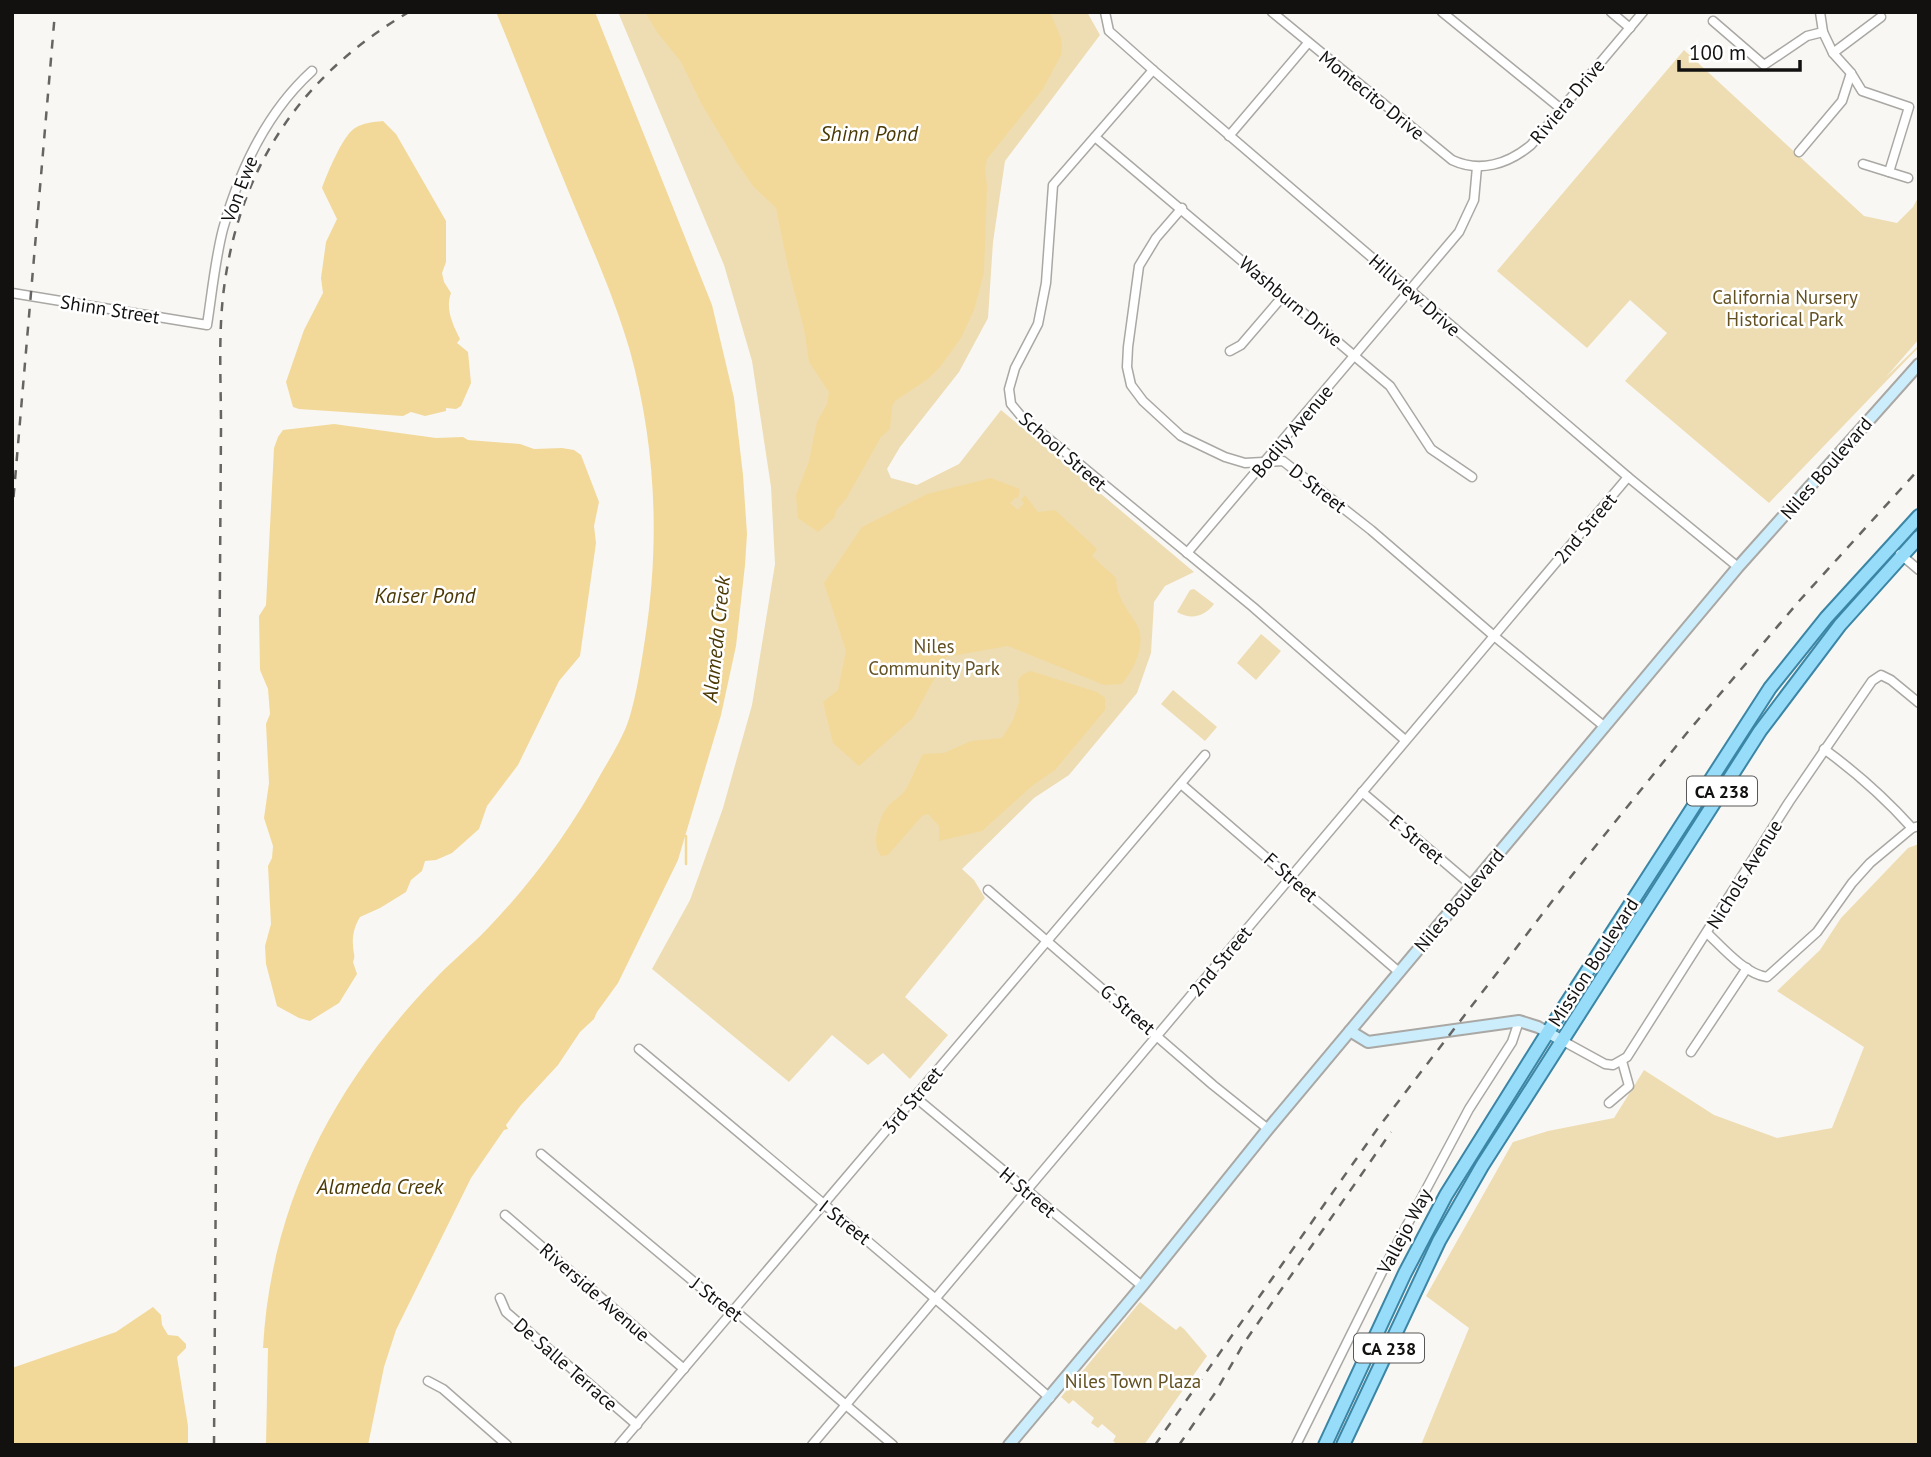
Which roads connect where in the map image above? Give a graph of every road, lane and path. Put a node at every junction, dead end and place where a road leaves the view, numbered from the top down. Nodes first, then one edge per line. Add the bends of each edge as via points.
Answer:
1 (1105, 12) edge
2 (1272, 12) edge
3 (1442, 12) edge
4 (1611, 12) edge
5 (1643, 12) edge
6 (1820, 12) edge
7 (1881, 17) dead end
8 (1713, 21) dead end
9 (1630, 28) junction
10 (1823, 32) junction
11 (1308, 43) junction
12 (1833, 53) junction
13 (312, 71) dead end
14 (1153, 71) junction
15 (1851, 74) junction
16 (1560, 108) junction
17 (1229, 136) junction
18 (1096, 137) junction
19 (1799, 152) dead end
20 (1863, 164) dead end
21 (1477, 167) junction
22 (1889, 172) junction
23 (1908, 178) dead end
24 (1182, 208) junction
25 (1409, 290) junction
26 (12, 293) edge
27 (1283, 296) junction
28 (207, 325) joint
29 (1230, 351) dead end
30 (1356, 356) junction
31 (1919, 364) edge
32 (1264, 463) junction
33 (1472, 477) dead end
34 (1628, 477) junction
35 (1919, 516) edge
36 (1919, 537) edge
37 (1891, 544) junction
38 (1187, 553) junction
39 (1902, 555) junction
40 (1738, 568) junction
41 (1919, 570) edge
42 (1494, 636) junction
43 (1919, 703) edge
44 (1605, 727) junction
45 (1405, 740) junction
46 (1824, 749) junction
47 (1205, 755) dead end
48 (1181, 784) junction
49 (1362, 792) junction
50 (1915, 827) edge
51 (1291, 876) junction
52 (1472, 885) junction
53 (988, 890) dead end
54 (1707, 933) junction
55 (1047, 940) junction
56 (1747, 968) junction
57 (1399, 972) junction
58 (1519, 1021) junction
59 (1350, 1031) junction
60 (1548, 1032) junction
61 (1157, 1034) junction
62 (1563, 1041) junction
63 (639, 1049) dead end
64 (1691, 1052) dead end
65 (1622, 1061) junction
66 (915, 1097) junction
67 (1609, 1103) dead end
68 (1268, 1129) junction
69 (541, 1154) dead end
70 (1026, 1191) junction
71 (824, 1205) junction
72 (505, 1216) dead end
73 (1142, 1286) junction
74 (500, 1298) dead end
75 (935, 1298) junction
76 (733, 1312) junction
77 (1365, 1361) junction
78 (1380, 1367) junction
79 (684, 1369) junction
80 (428, 1381) dead end
81 (1049, 1398) junction
82 (846, 1405) junction
83 (637, 1425) junction
84 (507, 1445) edge
85 (619, 1445) edge
86 (812, 1445) edge
87 (893, 1445) edge
88 (1009, 1445) edge
89 (1296, 1445) edge
90 (1325, 1445) edge
91 (1343, 1445) edge

1 - 14 street, Hillview Drive via 1109,31
2 - 11 street, Montecito Drive
3 - 16 street
4 - 9 street
5 - 9 street, Riviera Drive
6 - 10 street
7 - 12 street
8 - 10 street via 1764,65 1807,36
9 - 16 street, Riviera Drive
10 - 12 street
11 - 17 street
11 - 21 street, Montecito Drive via 1452,160
12 - 15 street
13 - 28 street, Von Ewe via 276,113 238,184 223,231
14 - 17 street, Hillview Drive
14 - 18 street, School Street
15 - 19 street via 1842,101
15 - 22 street via 1862,91 1909,107
16 - 21 street, Riviera Drive via 1517,156
17 - 25 street, Hillview Drive
18 - 24 street, Washburn Drive
18 - 38 street, School Street via 1054,185 1038,324 1015,368 1009,389 1011,404
20 - 22 street
21 - 25 street, Bodily Avenue via 1474,200 1459,232
22 - 23 street
24 - 27 street, Washburn Drive
24 - 32 street, D Street via 1139,267 1127,367 1131,385 1181,436 1235,460
25 - 30 street, Bodily Avenue
25 - 34 street, Hillview Drive
26 - 28 street, Shinn Street
27 - 29 street via 1241,345
27 - 30 street, Washburn Drive
30 - 32 street, Bodily Avenue
30 - 33 street, Washburn Drive via 1390,386 1431,449
31 - 40 main road, Niles Boulevard
32 - 38 street, Bodily Avenue
32 - 42 street, D Street via 1283,461
34 - 40 street, Hillview Drive
34 - 42 street, 2nd Street
35 - 37 main road, Mission Boulevard / CA 238
36 - 39 main road, Mission Boulevard / CA 238
37 - 39 street
37 - 60 main road, Mission Boulevard / CA 238 via 1770,688
38 - 45 street, School Street
39 - 41 street
39 - 62 main road, Mission Boulevard / CA 238 via 1818,652 1766,723
40 - 44 main road, Niles Boulevard
42 - 44 street, D Street
42 - 45 street, 2nd Street
43 - 46 street, Nichols Avenue via 1881,675 1865,690
44 - 52 main road, Niles Boulevard
45 - 49 street, 2nd Street
46 - 50 street via 1860,775
46 - 54 street, Nichols Avenue
47 - 48 street, 3rd Street
48 - 51 street, F Street
48 - 55 street, 3rd Street
49 - 51 street, 2nd Street
49 - 52 street, E Street
50 - 56 street via 1870,863 1817,932 1767,977
51 - 57 street, F Street
51 - 61 street, 2nd Street
52 - 57 main road, Niles Boulevard
53 - 55 street, G Street
54 - 56 street
54 - 65 street, Nichols Avenue
55 - 61 street, G Street
55 - 66 street, 3rd Street
56 - 64 street
57 - 59 main road, Niles Boulevard
58 - 59 main road via 1368,1042
58 - 60 main road
58 - 89 street, Vallejo Way via 1512,1042 1469,1110 1388,1260
59 - 68 main road, Niles Boulevard
60 - 62 main road
60 - 77 main road, Mission Boulevard / CA 238 via 1446,1195
61 - 68 street, G Street
61 - 70 street, 2nd Street
62 - 65 street via 1605,1064
62 - 78 main road, Mission Boulevard / CA 238 via 1444,1231
63 - 71 street, I Street
65 - 67 street via 1629,1086
66 - 70 street, H Street
66 - 71 street, 3rd Street
68 - 73 main road, Niles Boulevard
69 - 76 street, J Street
70 - 73 street, H Street
70 - 75 street, 2nd Street
71 - 75 street, I Street
71 - 76 street, 3rd Street
72 - 79 street, Riverside Avenue
73 - 81 main road, Niles Boulevard
74 - 83 street, De Salle Terrace via 506,1312
75 - 81 street, I Street
75 - 82 street, 2nd Street
76 - 79 street, 3rd Street
76 - 82 street, J Street
77 - 78 main road
77 - 90 main road, Mission Boulevard / CA 238
78 - 91 main road, Mission Boulevard / CA 238
79 - 83 street, 3rd Street
80 - 84 street
81 - 88 main road, Niles Boulevard
82 - 86 street, 2nd Street
82 - 87 street, J Street
83 - 85 street, 3rd Street

